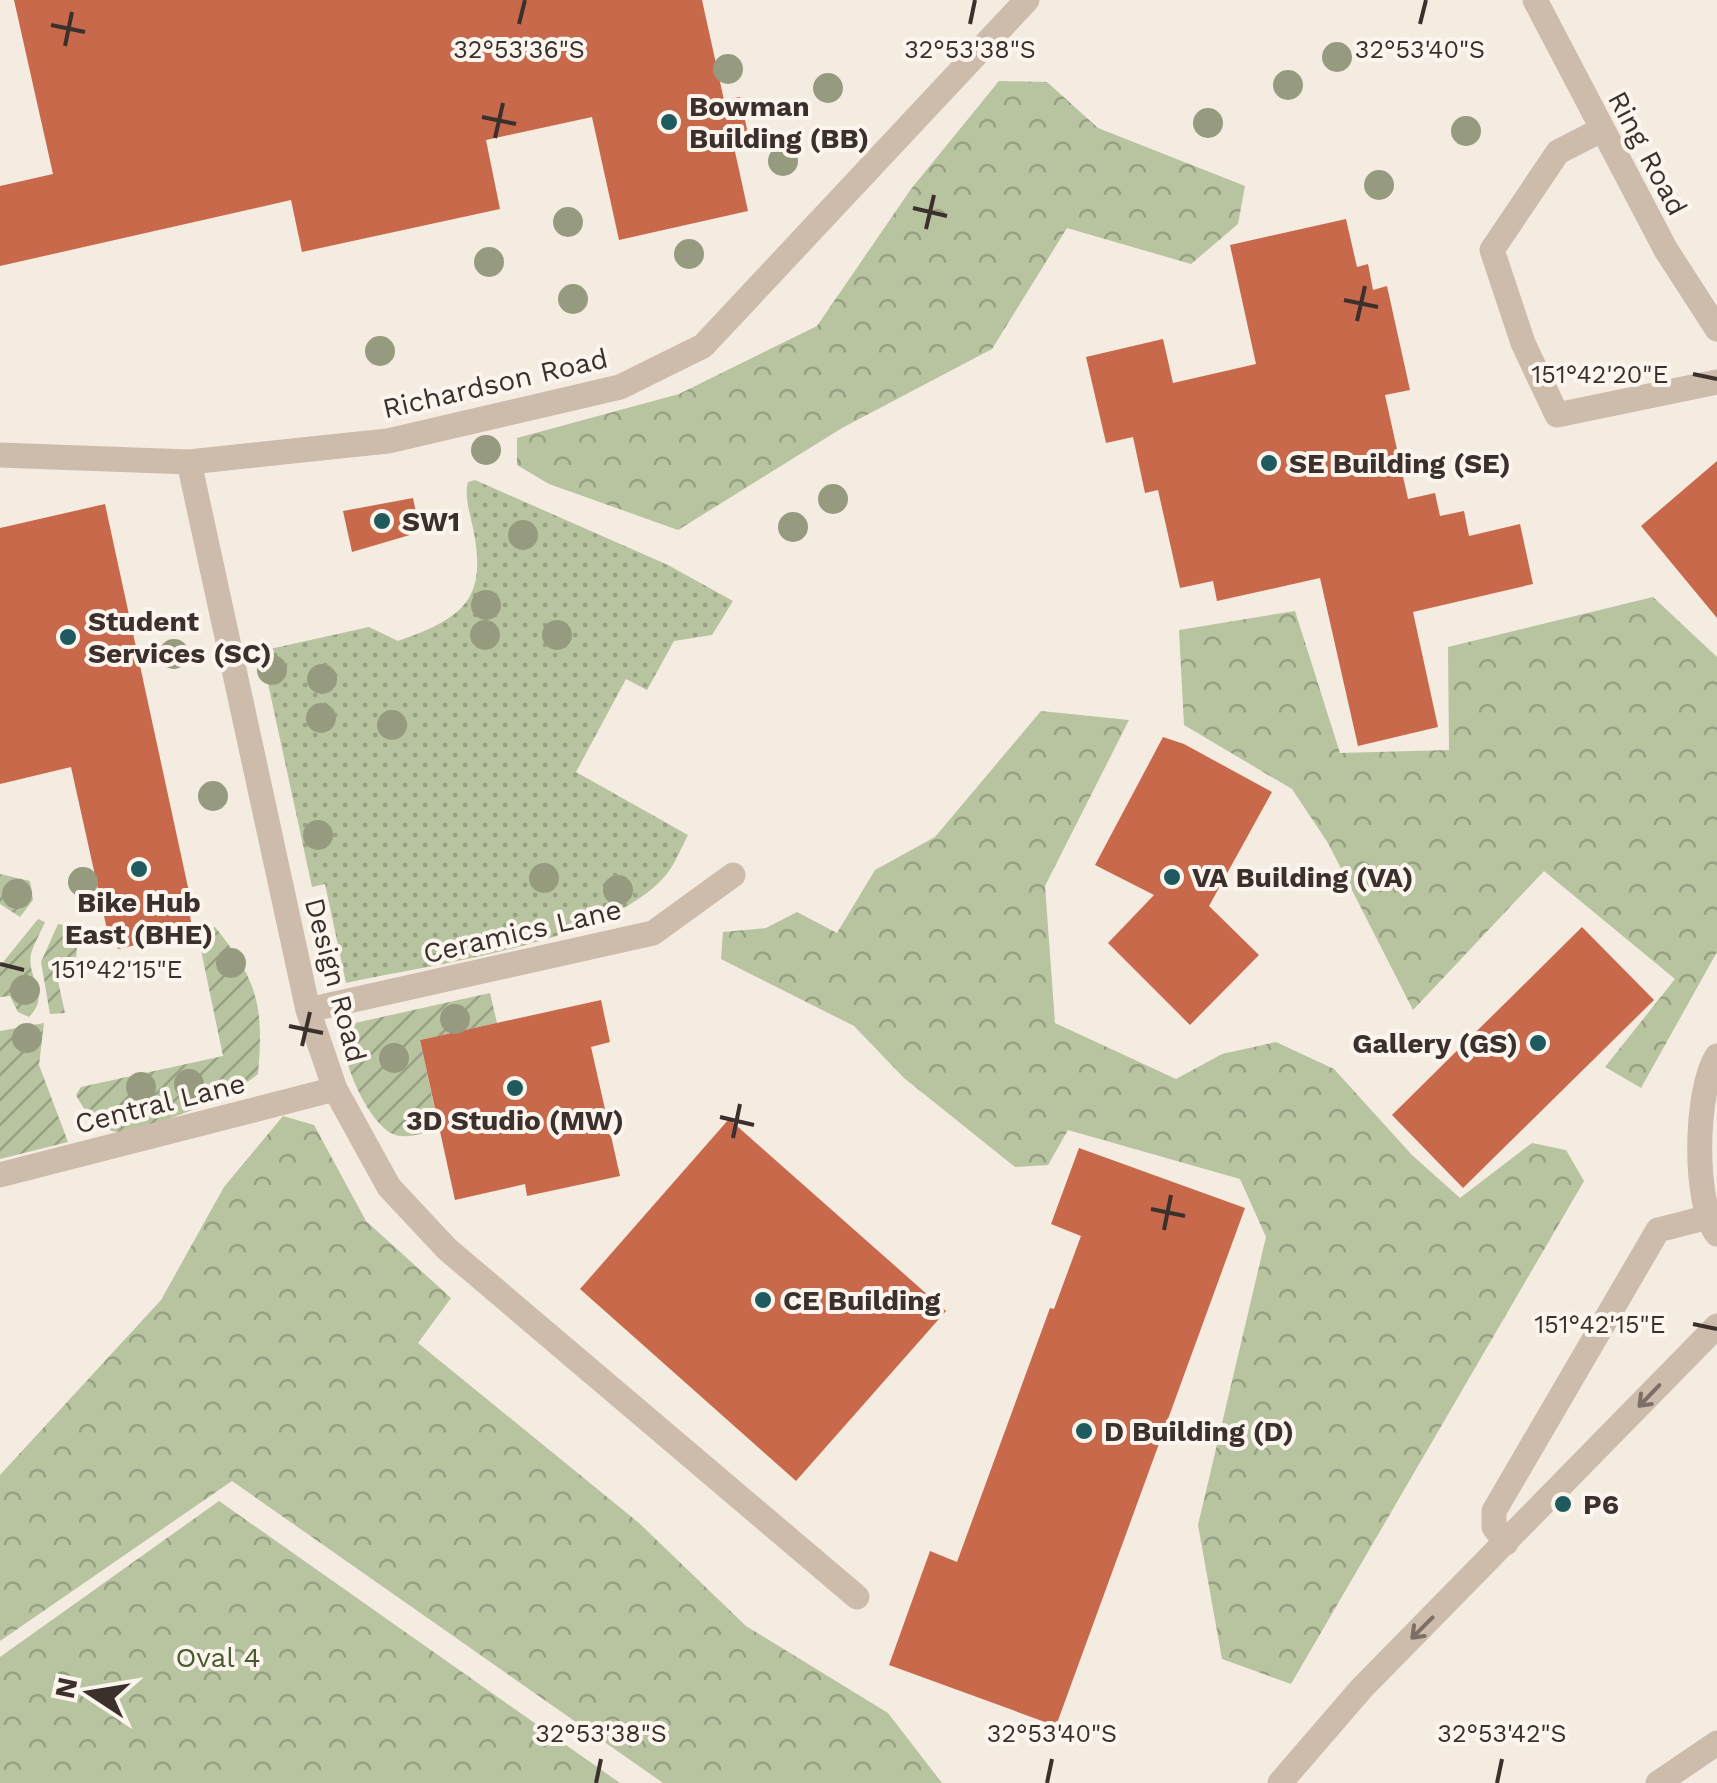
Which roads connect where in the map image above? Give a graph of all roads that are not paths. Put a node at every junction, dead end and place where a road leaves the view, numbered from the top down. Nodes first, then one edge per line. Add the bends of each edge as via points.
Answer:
1 (1534, 0) edge
2 (1013, 4) edge
3 (1601, 130) junction
4 (1717, 330) edge
5 (1717, 382) edge
6 (0, 455) edge
7 (189, 462) junction
8 (733, 875) dead end
9 (308, 1010) junction
10 (1717, 1056) edge
11 (335, 1089) junction
12 (0, 1175) edge
13 (1710, 1178) edge
14 (1711, 1226) edge
15 (1717, 1326) edge
16 (1506, 1544) junction
17 (857, 1597) dead end
18 (1717, 1743) edge
19 (1717, 1760) edge
20 (1280, 1783) edge
21 (1658, 1783) edge
22 (1671, 1783) edge

1 - 3 street, Ring Road
2 - 7 street, Richardson Road via 703,346 620,387 502,416 388,440
3 - 4 street, Ring Road
3 - 5 street via 1558,152 1492,250 1522,343 1556,415
6 - 7 street, Richardson Road
7 - 9 street, Design Road
8 - 9 street, Ceramics Lane via 653,932
9 - 11 street, Design Road
10 - 13 street via 1700,1120
11 - 12 street, Central Lane
11 - 17 street, Design Road via 389,1187 447,1249
13 - 14 street
14 - 16 street via 1658,1230 1494,1512
15 -> 16 street
16 -> 20 street via 1362,1688
18 - 21 street
19 - 22 street

